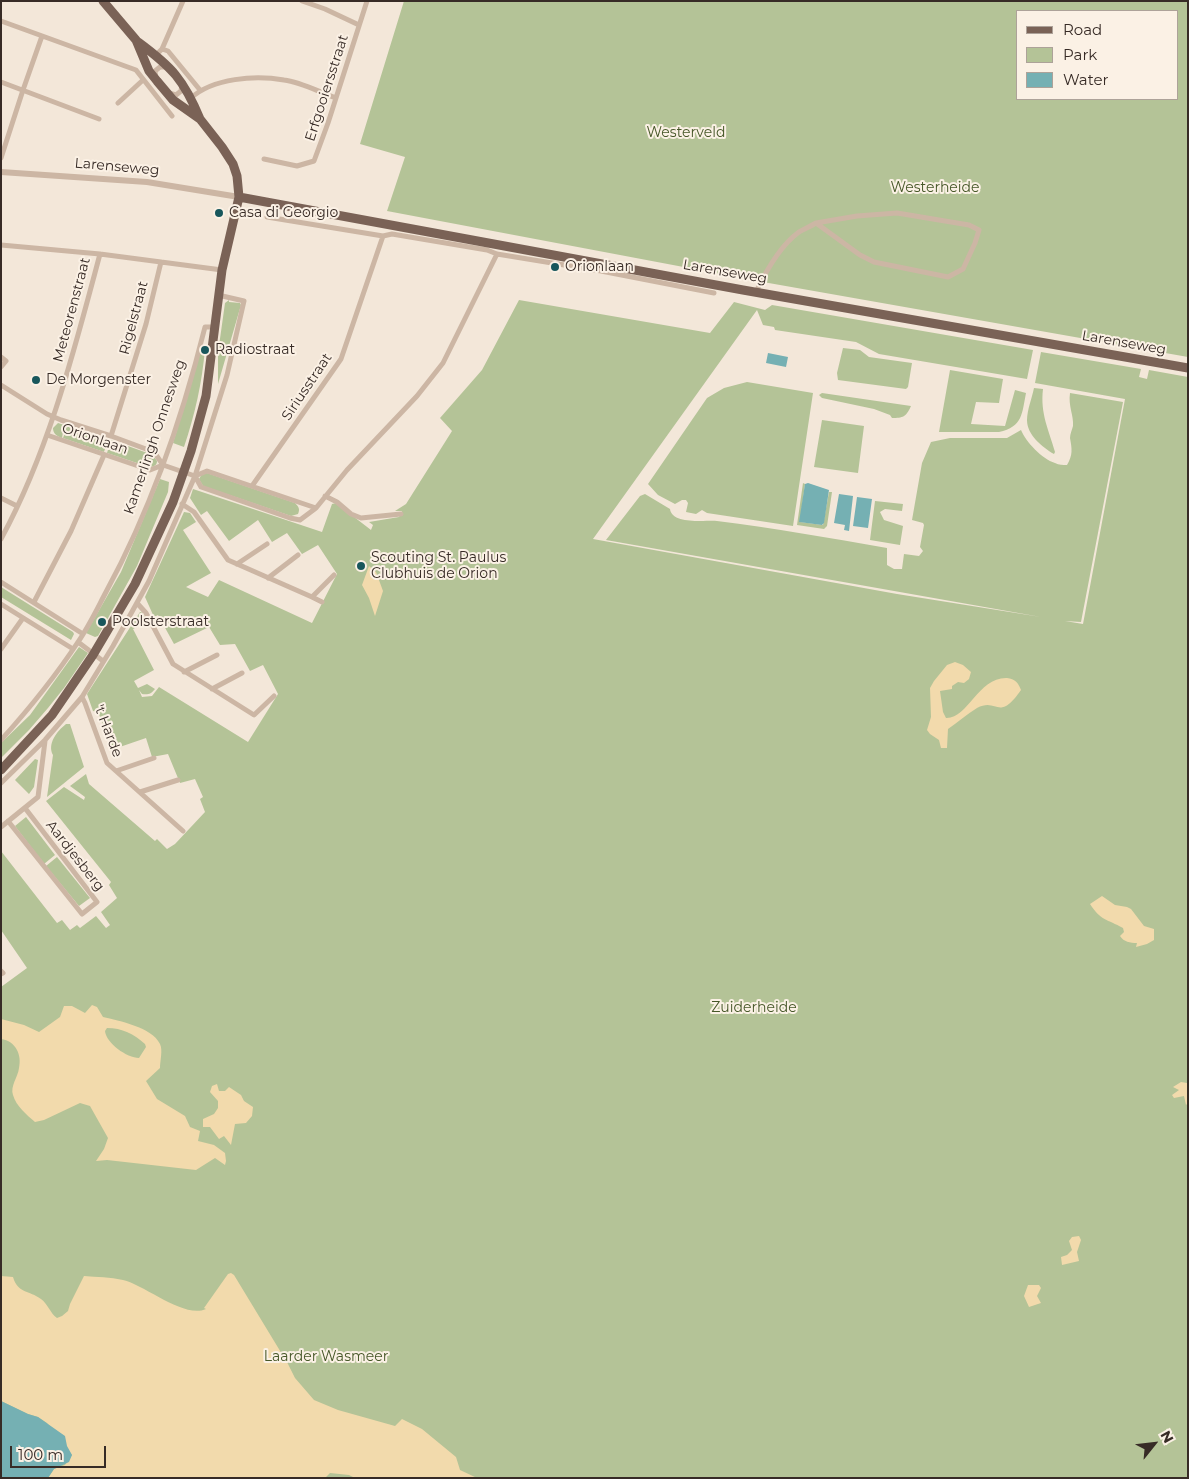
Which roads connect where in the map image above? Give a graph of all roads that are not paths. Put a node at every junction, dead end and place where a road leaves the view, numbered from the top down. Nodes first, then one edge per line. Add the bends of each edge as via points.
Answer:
1 (103, 1) edge
2 (183, 1) edge
3 (302, 1) edge
4 (367, 1) edge
5 (1, 21) edge
6 (359, 25) junction
7 (42, 36) junction
8 (136, 40) junction
9 (159, 52) junction
10 (146, 63) junction
11 (170, 68) junction
12 (136, 70) junction
13 (143, 80) junction
14 (157, 81) junction
15 (1, 82) edge
16 (181, 82) junction
17 (23, 90) junction
18 (200, 90) junction
19 (166, 91) junction
20 (191, 98) junction
21 (336, 98) junction
22 (118, 103) dead end
23 (172, 116) dead end
24 (99, 119) dead end
25 (200, 119) junction
26 (1, 158) edge
27 (264, 159) dead end
28 (1, 172) edge
29 (240, 197) junction
30 (267, 218) dead end
31 (816, 223) junction
32 (383, 236) junction
33 (1, 244) edge
34 (100, 254) junction
35 (498, 254) junction
36 (160, 262) junction
37 (222, 270) junction
38 (756, 292) junction
39 (714, 293) dead end
40 (218, 295) junction
41 (214, 327) junction
42 (1, 356) edge
43 (1, 367) edge
44 (1188, 368) edge
45 (1, 384) edge
46 (52, 417) junction
47 (47, 435) junction
48 (111, 436) junction
49 (104, 455) junction
50 (163, 465) junction
51 (184, 472) junction
52 (195, 476) junction
53 (252, 486) junction
54 (325, 496) junction
55 (1, 498) edge
56 (182, 504) junction
57 (17, 506) junction
58 (316, 508) junction
59 (401, 514) dead end
60 (1, 539) edge
61 (267, 544) dead end
62 (298, 555) dead end
63 (238, 564) junction
64 (334, 575) dead end
65 (268, 578) junction
66 (1, 582) edge
67 (312, 597) junction
68 (34, 602) junction
69 (322, 602) dead end
70 (1, 604) edge
71 (137, 604) junction
72 (23, 618) junction
73 (83, 634) junction
74 (78, 642) junction
75 (73, 649) junction
76 (1, 650) edge
77 (217, 655) dead end
78 (98, 658) junction
79 (184, 672) junction
80 (242, 673) dead end
81 (212, 689) junction
82 (274, 696) dead end
83 (82, 697) junction
84 (1, 740) edge
85 (45, 740) junction
86 (154, 758) dead end
87 (1, 770) edge
88 (116, 771) junction
89 (178, 780) dead end
90 (1, 784) edge
91 (140, 792) junction
92 (25, 808) junction
93 (8, 821) junction
94 (1, 827) edge
95 (183, 831) dead end

1 - 8 main road
2 - 9 street
3 - 6 street
4 - 6 street, Erfgooiersstraat
5 - 7 street
6 - 21 street, Erfgooiersstraat
7 - 12 street
7 - 17 street
8 - 9 main road
8 - 10 main road
9 - 11 main road
9 - 18 street via 168,51
10 - 12 street
10 - 14 main road
11 - 14 street via 163,66 156,71
11 - 16 main road
12 - 13 street
13 - 22 street
13 - 23 street
14 - 19 main road
15 - 17 street
16 - 19 street via 181,91 176,95
16 - 20 main road
17 - 24 street
17 - 26 street
18 - 20 street
18 - 21 street via 247,78 285,80
19 - 25 main road via 180,106
20 - 25 main road
21 - 27 street, Erfgooiersstraat via 314,161 297,166
25 - 29 main road via 233,164
28 - 29 street, Larenseweg via 147,182
29 - 37 main road
29 - 38 main road, Larenseweg
30 - 32 street, Larenseweg
31 - 31 street via 874,262 948,277 962,269 979,230 969,225 897,213
31 - 38 street via 798,232 790,241
32 - 35 street, Larenseweg via 392,234
32 - 53 street, Siriusstraat via 341,359
33 - 34 street
34 - 36 street
34 - 46 street, Meteorenstraat
35 - 39 street, Larenseweg
35 - 54 street, Orionlaan via 443,363
36 - 37 street
36 - 48 street, Rigelstraat via 146,324
37 - 40 main road
38 - 44 main road, Larenseweg
40 - 41 main road
40 - 52 street via 244,300 227,375
41 - 50 street, Kamerlingh Onnesweg via 205,326
41 - 51 main road via 206,396
42 - 43 street via 6,361
45 - 46 street, Orionlaan
46 - 47 street, Meteorenstraat
46 - 48 street, Orionlaan
47 - 49 street, Orionlaan
47 - 57 street, Meteorenstraat
48 - 50 street, Orionlaan via 154,452
49 - 50 street, Orionlaan via 150,470
49 - 68 street via 71,531
50 - 51 street, Orionlaan
50 - 73 street, Kamerlingh Onnesweg via 138,531
51 - 52 street, Orionlaan
51 - 78 main road via 152,550
52 - 53 street, Orionlaan via 207,470
52 - 56 street
52 - 58 street, Orionlaan via 201,488 290,518 300,520
53 - 58 street, Orionlaan
54 - 58 street, Orionlaan
54 - 59 street via 361,518
55 - 57 street
56 - 63 street via 194,512 228,560
56 - 71 street
57 - 60 street, Meteorenstraat
61 - 63 street
62 - 65 street
63 - 65 street
64 - 67 street
65 - 67 street
66 - 68 street
67 - 69 street
68 - 73 street
70 - 72 street
71 - 78 street
71 - 79 street via 146,613 173,664
72 - 75 street
72 - 76 street
73 - 74 street, Kamerlingh Onnesweg
74 - 75 street, Kamerlingh Onnesweg
74 - 78 street
75 - 84 street, Kamerlingh Onnesweg via 36,702
77 - 79 street
78 - 83 street
78 - 87 main road
79 - 81 street
80 - 81 street
81 - 82 street via 254,715
83 - 85 street
83 - 88 street, 't Harde via 106,763
85 - 90 street
85 - 92 street via 38,797
86 - 88 street, 't Harde
88 - 91 street, 't Harde
89 - 91 street
91 - 95 street, 't Harde
92 - 93 street
92 - 93 street, Aardjesberg via 97,902 82,914
93 - 94 street

